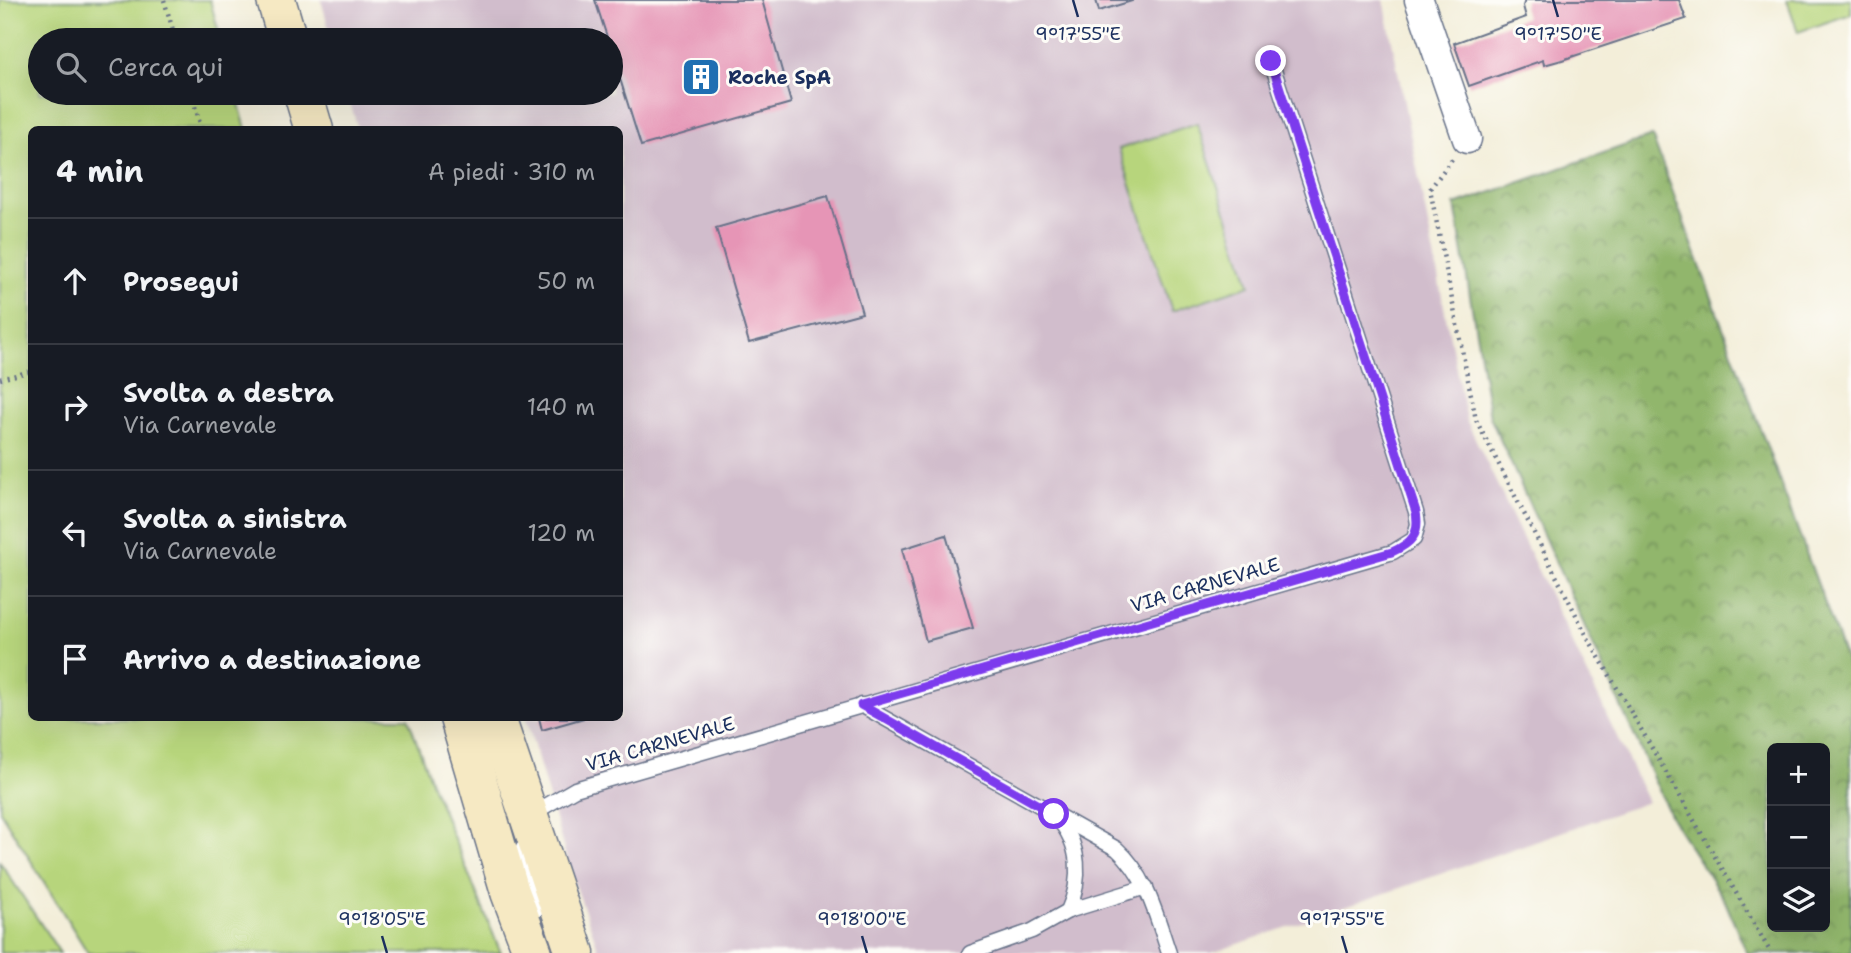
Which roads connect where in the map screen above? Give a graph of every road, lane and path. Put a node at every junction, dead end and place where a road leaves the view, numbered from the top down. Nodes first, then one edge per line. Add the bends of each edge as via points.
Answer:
1 (164, 0) edge
2 (276, 0) edge
3 (1419, 0) edge
4 (172, 28) edge
5 (284, 28) edge
6 (1271, 61) dead end
7 (195, 105) edge
8 (307, 105) edge
9 (201, 126) edge
10 (313, 126) edge
11 (1467, 139) joint
12 (28, 372) edge
13 (0, 379) edge
14 (861, 705) junction
15 (460, 721) edge
16 (497, 721) edge
17 (1054, 814) junction
18 (528, 816) junction
19 (1146, 887) junction
20 (1068, 911) junction
21 (536, 937) edge
22 (575, 953) edge
23 (970, 953) edge
24 (1169, 953) edge
25 (1771, 953) edge

1 - 4 path
2 - 5 main road
3 - 11 street
6 - 14 lane, VIA CARNEVALE via 1416,512 1414,539 1392,552
7 - 9 path
8 - 10 main road
11 - 25 path via 1430,189 1476,420 1588,638
12 - 13 path
14 - 17 lane
14 - 18 lane, VIA CARNEVALE via 575,789
15 - 21 main road via 510,892
16 - 18 main road
17 - 19 lane via 1117,849 1134,864
17 - 20 lane via 1066,827 1077,859 1075,895
18 - 21 lane via 522,841
18 - 22 main road
19 - 20 lane
19 - 24 lane
20 - 23 lane via 1032,931

